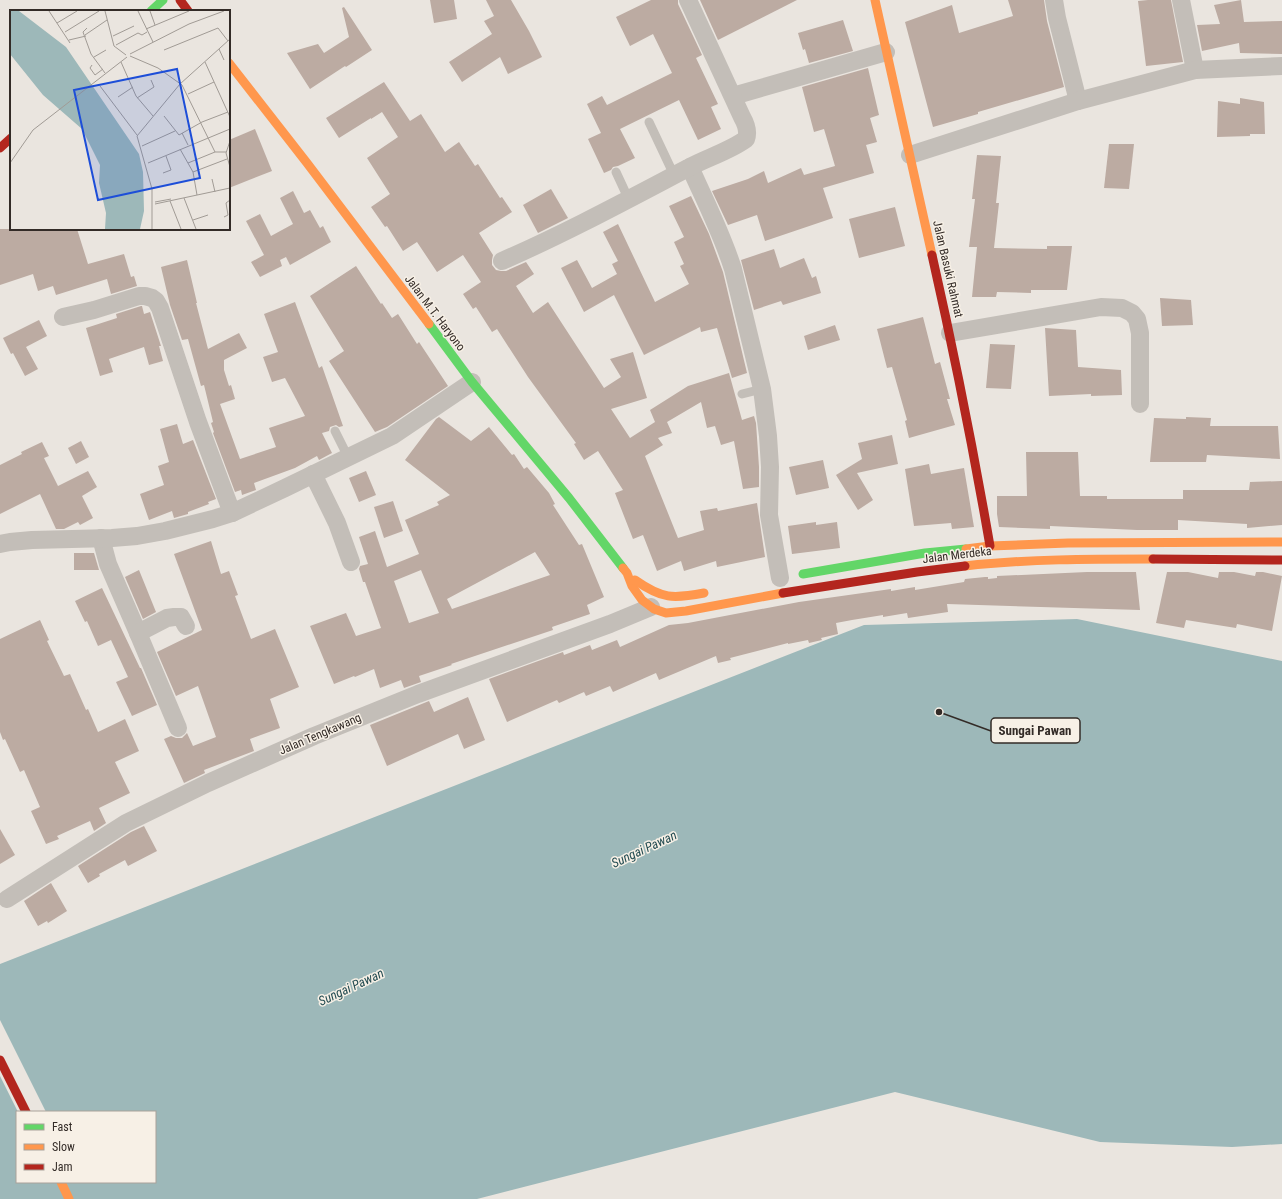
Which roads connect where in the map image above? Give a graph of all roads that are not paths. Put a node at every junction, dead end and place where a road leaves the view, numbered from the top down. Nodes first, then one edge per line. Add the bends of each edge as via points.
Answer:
1 (163, 0) edge
2 (180, 0) edge
3 (688, 0) edge
4 (875, 0) edge
5 (1054, 0) edge
6 (1181, 0) edge
7 (152, 10) edge
8 (187, 10) edge
9 (886, 52) junction
10 (230, 64) edge
11 (1282, 66) edge
12 (1195, 70) junction
13 (733, 96) junction
14 (1078, 101) junction
15 (649, 122) dead end
16 (10, 139) edge
17 (0, 148) edge
18 (910, 155) junction
19 (690, 167) junction
20 (616, 172) dead end
21 (674, 175) junction
22 (629, 200) junction
23 (502, 261) dead end
24 (63, 317) dead end
25 (950, 333) junction
26 (472, 382) junction
27 (762, 389) junction
28 (742, 394) dead end
29 (1140, 404) dead end
30 (334, 431) dead end
31 (348, 457) junction
32 (313, 474) junction
33 (232, 512) junction
34 (101, 538) junction
35 (1282, 542) edge
36 (1179, 543) junction
37 (0, 544) edge
38 (990, 546) junction
39 (1180, 559) junction
40 (1282, 560) edge
41 (351, 562) dead end
42 (784, 578) joint
43 (713, 591) dead end
44 (647, 599) junction
45 (186, 626) dead end
46 (138, 633) junction
47 (178, 728) dead end
48 (7, 899) dead end
49 (0, 1060) edge
50 (26, 1111) edge
51 (61, 1183) edge
52 (69, 1199) edge

1 - 7 main road
2 - 8 main road
3 - 13 street
4 - 9 main road, Jalan Basuki Rahmat
5 - 14 street
6 - 12 street
9 - 13 street
9 - 18 main road, Jalan Basuki Rahmat
10 - 26 main road, Jalan M.T. Haryono
11 - 12 street
12 - 14 street
13 - 19 street via 747,128 746,139
14 - 18 street
15 - 21 lane
16 - 17 main road
18 - 25 main road, Jalan Basuki Rahmat
19 - 21 street
19 - 27 street via 728,252
20 - 22 lane
21 - 22 street
22 - 23 street
24 - 33 street via 139,296 156,301
25 - 29 street via 1101,307 1122,308 1137,319 1140,333
25 - 38 main road, Jalan Basuki Rahmat
26 - 31 street via 392,436
26 - 44 main road, Jalan M.T. Haryono via 569,498
27 - 28 lane
27 - 42 street via 770,467 769,515
30 - 31 lane
31 - 32 street
32 - 33 street
32 - 41 street via 337,523
33 - 34 street via 165,531
34 - 37 street via 32,540
34 - 46 street via 108,564
35 - 36 main road, Jalan Merdeka
36 - 38 main road, Jalan Merdeka
36 - 39 main road
38 - 42 main road, Jalan Merdeka via 925,553
39 - 40 main road, Jalan Merdeka
39 - 44 main road, Jalan Merdeka via 1069,559 995,563 797,590 680,612 666,613 654,610
43 - 44 main road
44 - 48 street, Jalan Tengkawang via 610,624 418,694 208,783 126,823
45 - 46 street via 181,618 170,617
46 - 47 street
49 - 50 main road
51 - 52 main road

